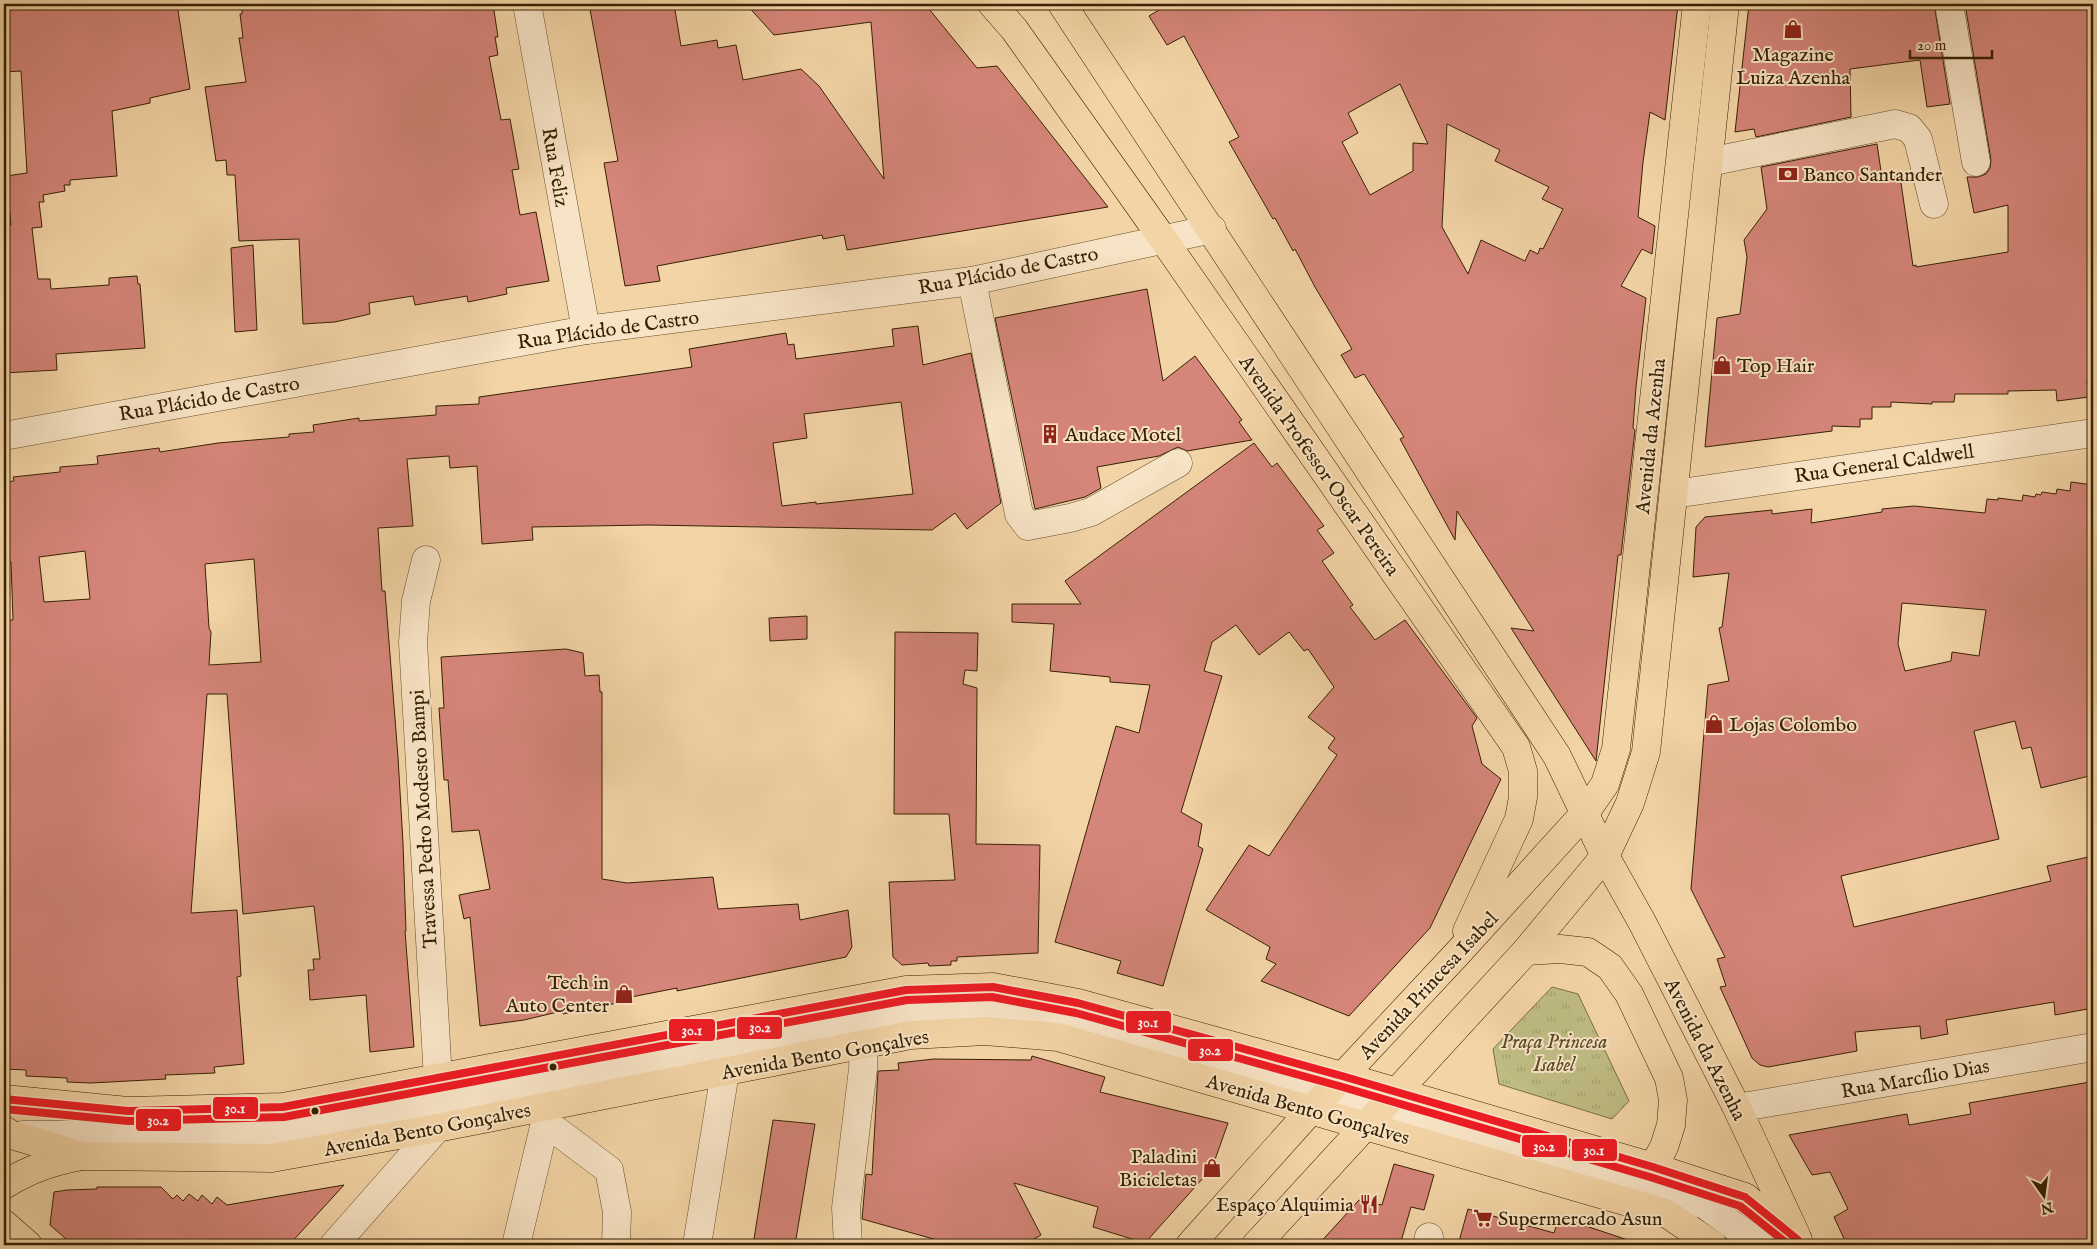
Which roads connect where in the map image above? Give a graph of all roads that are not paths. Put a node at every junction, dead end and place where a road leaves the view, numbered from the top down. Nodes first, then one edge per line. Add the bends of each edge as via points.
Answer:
1 (527, 4) edge
2 (992, 4) edge
3 (1062, 4) edge
4 (1697, 4) edge
5 (1725, 4) edge
6 (1949, 4) edge
7 (1011, 16) edge
8 (1709, 162) junction
9 (1976, 162) dead end
10 (1934, 204) dead end
11 (1212, 229) junction
12 (1163, 239) junction
13 (972, 281) junction
14 (586, 330) junction
15 (2093, 433) edge
16 (4, 436) edge
17 (1178, 463) dead end
18 (1674, 494) junction
19 (426, 560) dead end
20 (1585, 813) junction
21 (1605, 856) junction
22 (1526, 951) junction
23 (1456, 955) junction
24 (864, 1044) junction
25 (2093, 1047) edge
26 (725, 1072) junction
27 (438, 1079) junction
28 (1327, 1092) junction
29 (4, 1099) edge
30 (1736, 1108) junction
31 (1380, 1109) junction
32 (547, 1114) junction
33 (437, 1128) junction
34 (6, 1133) edge
35 (82, 1156) junction
36 (1653, 1167) junction
37 (4, 1186) edge
38 (4, 1224) edge
39 (4, 1236) edge
40 (1799, 1243) edge
41 (10, 1245) edge
42 (28, 1245) edge
43 (334, 1245) edge
44 (516, 1245) edge
45 (616, 1245) edge
46 (697, 1245) edge
47 (848, 1245) edge
48 (1190, 1245) edge
49 (1256, 1245) edge
50 (1713, 1245) edge
51 (1760, 1245) edge

1 - 14 street, Rua Feliz
2 - 7 main road, Avenida Professor Oscar Pereira
3 - 11 main road, Avenida Professor Oscar Pereira
4 - 20 main road, Avenida da Azenha via 1616,749 1605,784
5 - 8 main road, Avenida da Azenha
6 - 9 street
7 - 12 main road, Avenida Professor Oscar Pereira
8 - 10 street via 1895,124 1909,128 1918,139
8 - 18 main road, Avenida da Azenha
11 - 12 street, Rua Plácido de Castro
11 - 20 main road, Avenida Professor Oscar Pereira via 1557,756
12 - 13 street, Rua Plácido de Castro
12 - 23 main road, Avenida Professor Oscar Pereira via 1516,747 1522,772 1523,797 1519,819
13 - 14 street, Rua Plácido de Castro
13 - 17 street via 1019,514 1028,526 1091,512
14 - 16 street, Rua Plácido de Castro
15 - 18 street, Rua General Caldwell
18 - 21 main road, Avenida da Azenha via 1646,752 1630,803
19 - 27 street, Travessa Pedro Modesto Bampi via 416,601 413,642
20 - 21 main road, Avenida da Azenha
20 - 23 main road, Avenida Princesa Isabel
21 - 22 main road
21 - 30 main road, Avenida da Azenha
22 - 31 main road
22 - 36 main road via 1560,948 1588,952 1610,967 1629,994 1669,1078 1673,1100 1671,1125
23 - 28 main road, Avenida Princesa Isabel
24 - 26 main road, Avenida Bento Gonçalves
24 - 28 main road, Avenida Bento Gonçalves via 911,1035 985,1031 1058,1037
24 - 47 street via 846,1208
25 - 30 street, Rua Marcílio Dias
26 - 32 main road, Avenida Bento Gonçalves
26 - 46 street
27 - 28 main road, Avenida Bento Gonçalves via 906,990 993,987 1078,1003
27 - 29 main road, Avenida Bento Gonçalves via 283,1108 128,1111
28 - 31 main road, Avenida Bento Gonçalves
28 - 31 main road, Avenida Bento Gonçalves
28 - 34 street via 1066,1019 990,1010 909,1013 278,1133
28 - 48 main road, Avenida Princesa Isabel
30 - 40 main road, Avenida da Azenha
31 - 36 main road, Avenida Bento Gonçalves
31 - 49 main road
31 - 50 main road, Avenida Bento Gonçalves via 1666,1213
31 - 51 street via 1545,1155 1705,1205
32 - 33 main road, Avenida Bento Gonçalves
32 - 44 street
32 - 45 street via 610,1170 617,1212
33 - 35 main road, Avenida Bento Gonçalves via 272,1158
33 - 43 street
34 - 35 main road, Avenida Bento Gonçalves
35 - 37 main road via 24,1172
36 - 40 main road, Avenida Bento Gonçalves via 1745,1197
38 - 42 main road
39 - 41 street

